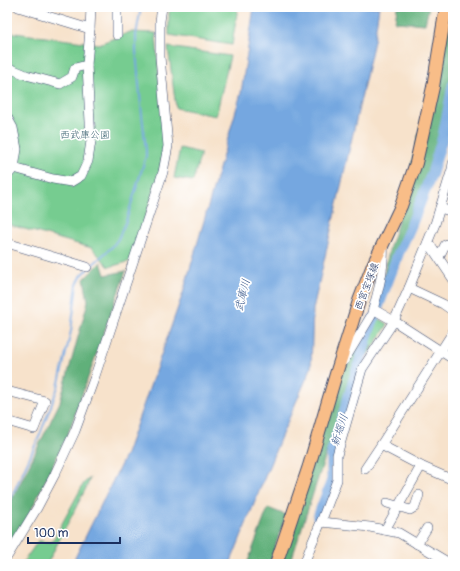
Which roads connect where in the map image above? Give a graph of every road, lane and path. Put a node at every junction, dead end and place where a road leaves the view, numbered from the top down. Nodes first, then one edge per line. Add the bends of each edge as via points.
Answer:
1 (18, 7) edge
2 (91, 7) edge
3 (117, 7) edge
4 (162, 7) edge
5 (446, 7) edge
6 (90, 29) junction
7 (117, 35) dead end
8 (87, 65) junction
9 (7, 67) edge
10 (7, 116) edge
11 (453, 163) edge
12 (14, 168) junction
13 (7, 176) edge
14 (440, 208) junction
15 (453, 212) edge
16 (428, 242) junction
17 (7, 243) edge
18 (383, 244) junction
19 (453, 245) edge
20 (439, 257) junction
21 (87, 267) dead end
22 (453, 279) edge
23 (409, 288) junction
24 (373, 309) junction
25 (453, 310) edge
26 (394, 321) junction
27 (453, 332) edge
28 (440, 351) junction
29 (453, 359) edge
30 (336, 374) junction
31 (7, 391) edge
32 (7, 421) edge
33 (381, 445) junction
34 (421, 466) junction
35 (365, 469) dead end
36 (453, 480) edge
37 (419, 495) dead end
38 (388, 503) dead end
39 (398, 506) junction
40 (321, 522) junction
41 (427, 528) dead end
42 (385, 530) junction
43 (417, 544) junction
44 (7, 557) edge
45 (452, 563) edge
46 (276, 564) edge
47 (304, 564) edge

1 - 6 street
2 - 6 street
3 - 7 street
4 - 44 street via 160,57 168,146 163,172 75,431 37,508
5 - 18 main road, 西宮宝塚線 via 433,87 416,163 401,206
6 - 8 street
8 - 9 street via 75,68 72,77 60,84 26,76
8 - 12 street via 91,141 88,162 81,176 71,182
10 - 12 street via 13,128 17,149
11 - 14 street
12 - 13 street
14 - 15 street
14 - 16 street
16 - 20 street
16 - 23 street
17 - 21 street
18 - 24 street via 384,256
18 - 30 main road, 西宮宝塚線 via 359,301
19 - 20 street via 445,244
20 - 22 street
23 - 25 street
23 - 26 street
24 - 26 street
24 - 30 street
26 - 28 street
26 - 40 street via 362,369 337,455 337,480
27 - 28 street
28 - 29 street
28 - 33 street
30 - 46 main road, 西宮宝塚線
31 - 32 street via 45,401 34,429
33 - 34 street
33 - 35 street
34 - 36 street
34 - 39 street
37 - 39 street via 415,508 410,510
38 - 39 street
39 - 42 street
40 - 42 street
40 - 47 street
41 - 43 street
42 - 43 street via 399,533
43 - 45 street

